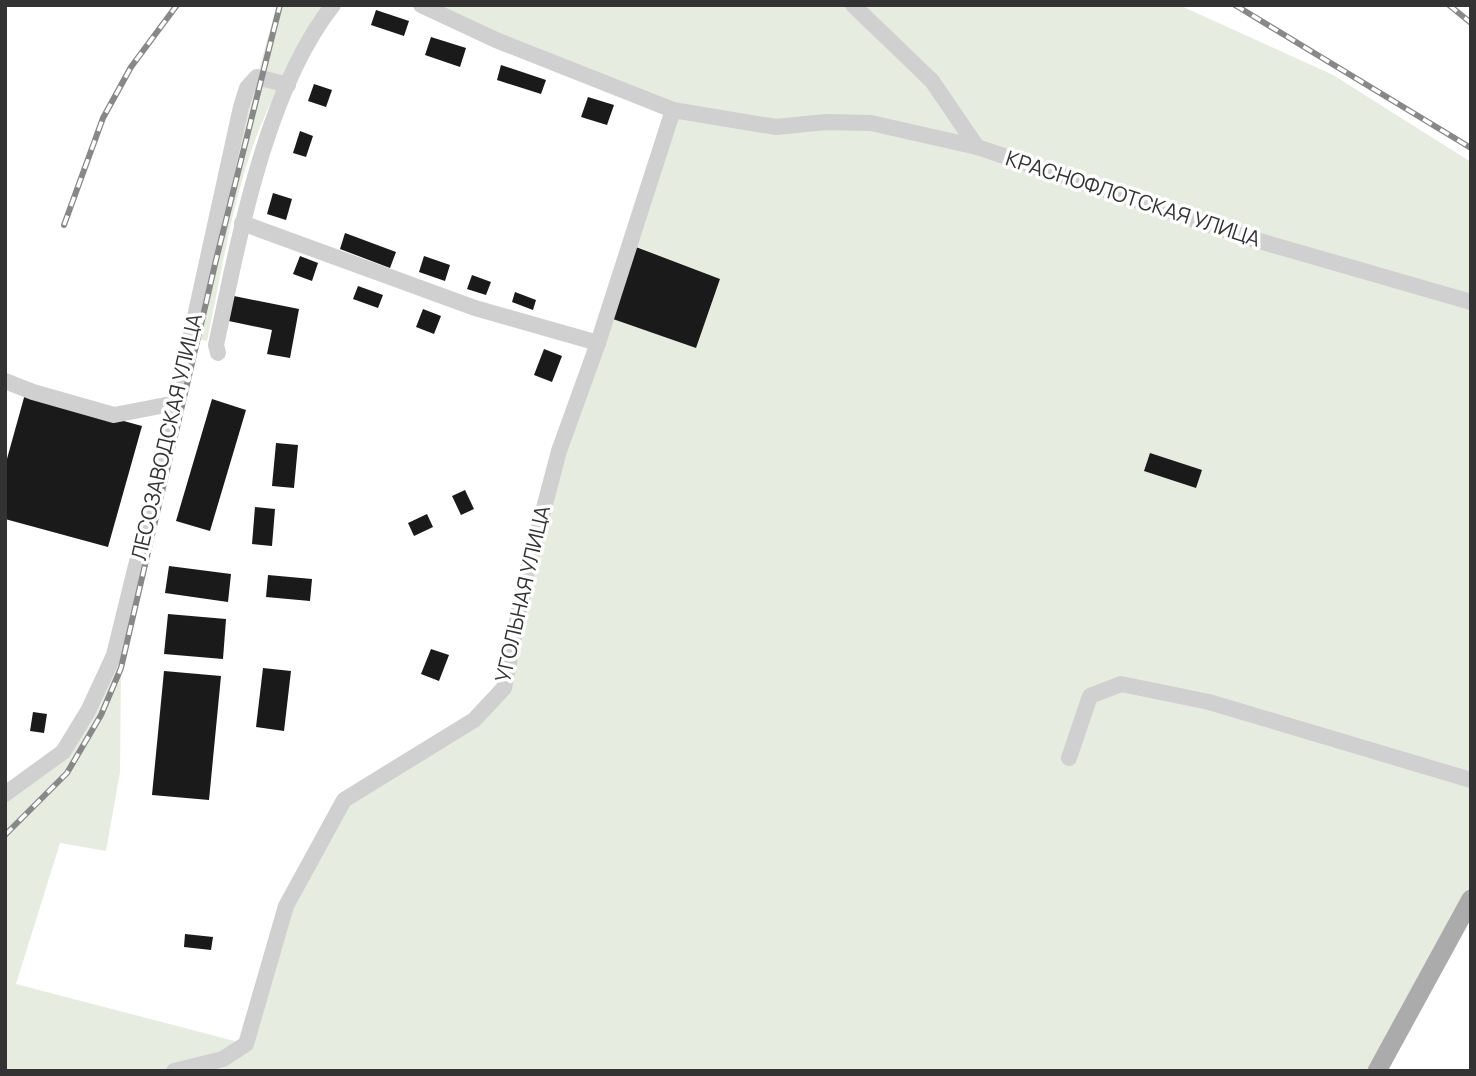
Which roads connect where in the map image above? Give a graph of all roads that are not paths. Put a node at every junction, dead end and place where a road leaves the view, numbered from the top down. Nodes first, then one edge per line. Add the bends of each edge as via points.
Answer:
1 (333, 5) edge
2 (421, 5) edge
3 (853, 5) edge
4 (288, 85) junction
5 (673, 110) junction
6 (977, 147) junction
7 (242, 223) junction
8 (1471, 302) edge
9 (598, 343) junction
10 (218, 353) dead end
11 (5, 381) edge
12 (176, 403) junction
13 (1069, 758) dead end
14 (1471, 780) edge
15 (5, 794) edge
16 (1471, 899) edge
17 (174, 1071) edge
18 (1377, 1071) edge

1 - 4 street
2 - 5 street, КРАСНОФЛОТСКАЯ УЛИЦА
3 - 6 street via 932,81
4 - 7 street
4 - 12 street, ЛЕСОЗАВОДСКАЯ УЛИЦА via 257,77 247,88
5 - 6 street, КРАСНОФЛОТСКАЯ УЛИЦА via 776,127 871,123
5 - 9 street, УГОЛЬНАЯ УЛИЦА
6 - 8 street, КРАСНОФЛОТСКАЯ УЛИЦА via 1249,238
7 - 9 street via 475,308
7 - 10 street
9 - 17 street, УГОЛЬНАЯ УЛИЦА via 546,498 504,688 474,720 344,800 286,906 246,1044 222,1059
11 - 12 street via 114,415
12 - 15 street, ЛЕСОЗАВОДСКАЯ УЛИЦА via 114,655 62,752
13 - 14 street via 1090,696 1121,684 1209,702
16 - 18 main road

